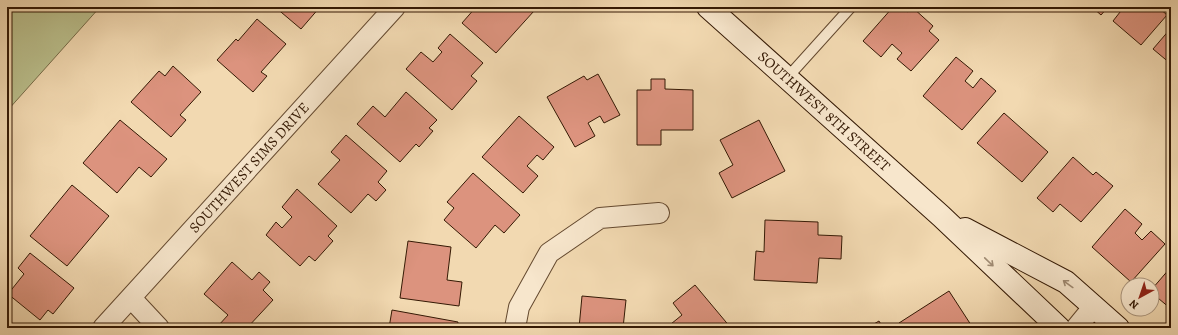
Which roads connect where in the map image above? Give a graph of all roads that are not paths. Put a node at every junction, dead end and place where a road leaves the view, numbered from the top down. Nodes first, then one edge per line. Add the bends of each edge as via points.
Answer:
1 (395, 7) edge
2 (708, 7) edge
3 (851, 7) edge
4 (787, 78) junction
5 (659, 214) dead end
6 (941, 216) junction
7 (130, 298) junction
8 (1094, 306) junction
9 (103, 328) edge
10 (159, 328) edge
11 (515, 328) edge
12 (1059, 328) edge
13 (1076, 328) edge
14 (1118, 328) edge

1 - 7 street, SOUTHWEST SIMS DRIVE
2 - 4 street, SOUTHWEST 8TH STREET
3 - 4 lane
4 - 6 street, SOUTHWEST 8TH STREET
5 - 11 street via 600,218 549,253 519,307
8 -> 6 street, SOUTHWEST 8TH STREET via 1066,282
6 -> 12 street, SOUTHWEST 8TH STREET
7 - 9 street, SOUTHWEST SIMS DRIVE
7 - 10 street
8 - 13 street
8 - 14 street, SOUTHWEST 8TH STREET

